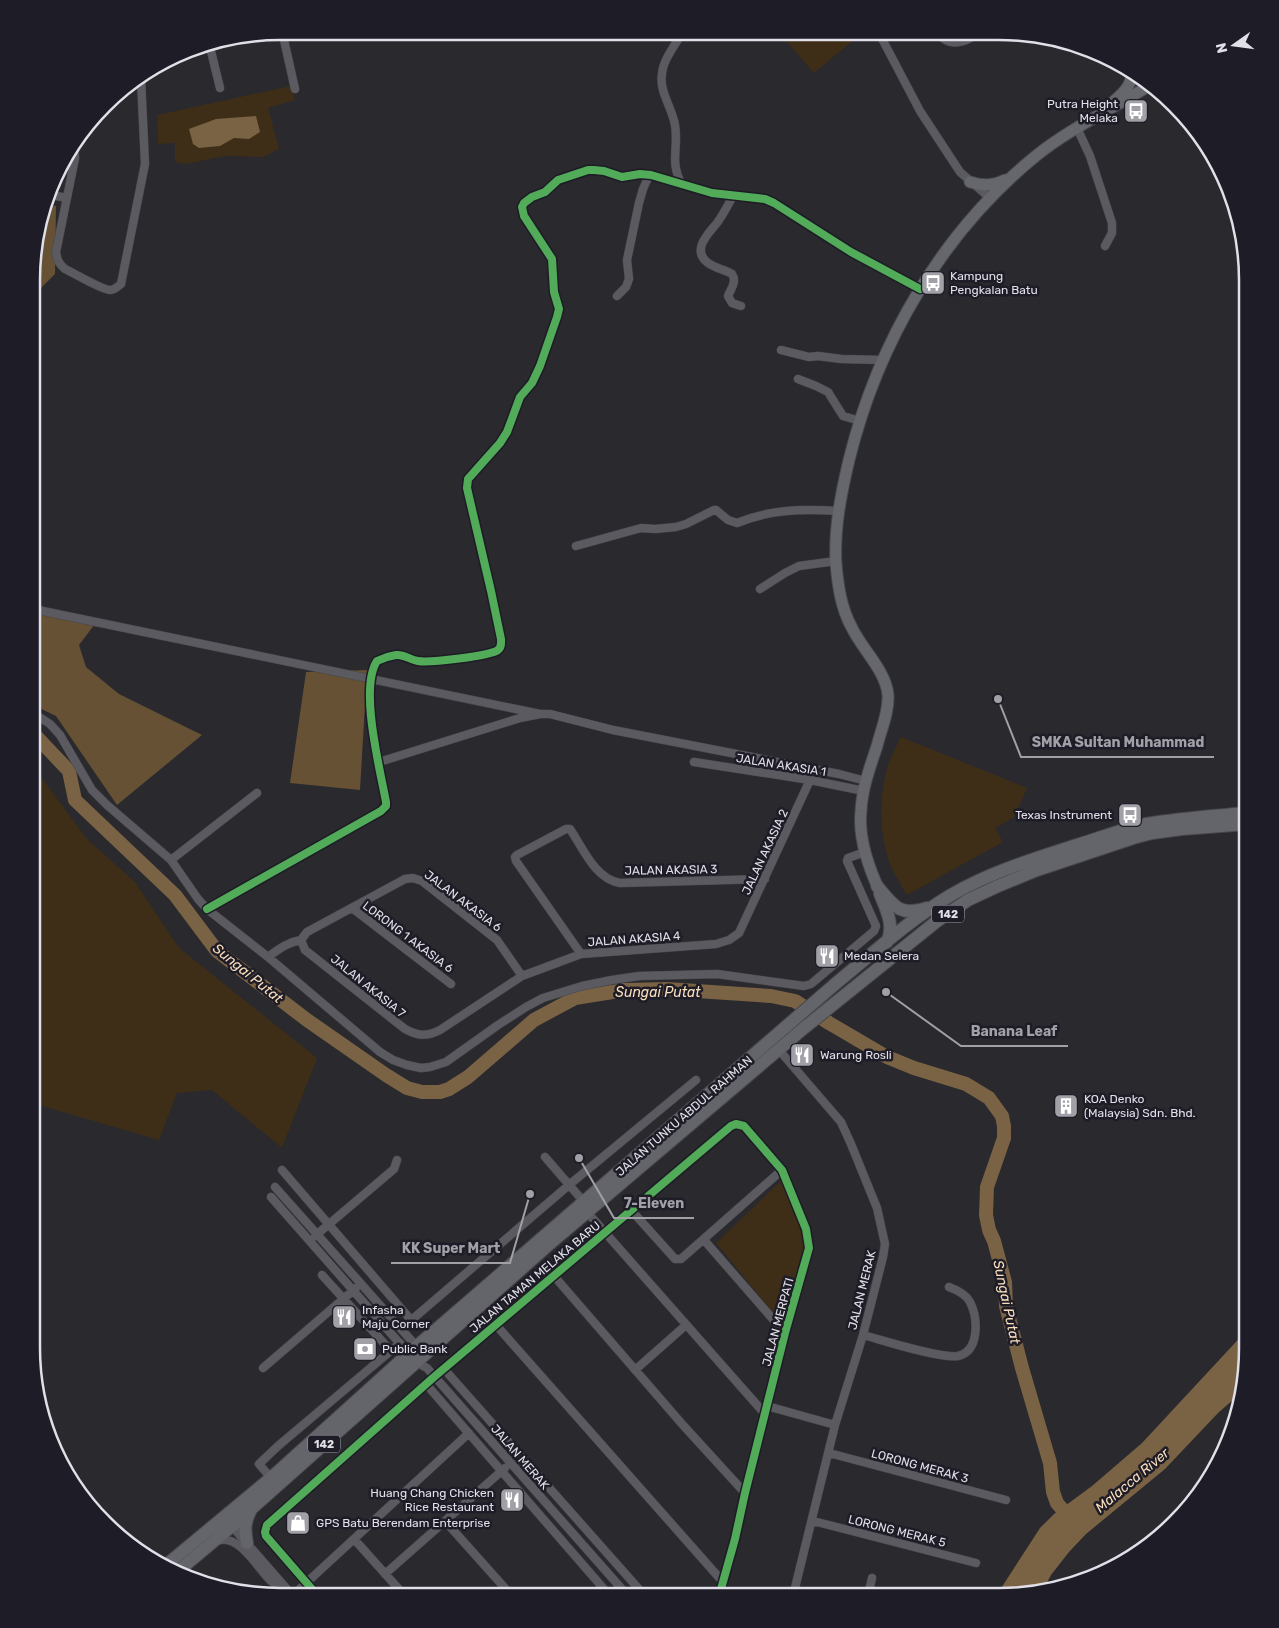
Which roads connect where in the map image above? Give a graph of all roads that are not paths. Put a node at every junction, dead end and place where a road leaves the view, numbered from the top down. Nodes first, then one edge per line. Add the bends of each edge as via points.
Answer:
1 (284, 40) edge
2 (678, 40) edge
3 (883, 40) edge
4 (944, 40) edge
5 (965, 40) edge
6 (211, 50) edge
7 (1131, 80) edge
8 (141, 84) edge
9 (220, 88) dead end
10 (1142, 88) edge
11 (295, 89) dead end
12 (1099, 115) junction
13 (1076, 128) junction
14 (74, 157) edge
15 (651, 175) junction
16 (1014, 175) junction
17 (970, 182) junction
18 (682, 185) junction
19 (55, 196) edge
20 (733, 196) junction
21 (67, 198) junction
22 (990, 198) junction
23 (1105, 246) dead end
24 (920, 290) junction
25 (617, 296) dead end
26 (741, 306) dead end
27 (781, 350) dead end
28 (883, 360) junction
29 (798, 379) dead end
30 (860, 421) junction
31 (838, 511) junction
32 (576, 546) dead end
33 (836, 561) junction
34 (760, 589) dead end
35 (40, 610) edge
36 (370, 679) junction
37 (540, 714) junction
38 (40, 718) edge
39 (378, 762) junction
40 (694, 762) dead end
41 (810, 780) junction
42 (865, 786) junction
43 (257, 793) dead end
44 (1239, 814) edge
45 (1239, 825) edge
46 (865, 852) junction
47 (171, 860) junction
48 (765, 879) junction
49 (877, 886) junction
50 (949, 896) junction
51 (975, 897) junction
52 (352, 908) junction
53 (207, 909) junction
54 (901, 930) junction
55 (739, 933) joint
56 (301, 940) junction
57 (887, 942) junction
58 (581, 954) junction
59 (268, 957) junction
60 (826, 971) junction
61 (522, 976) junction
62 (451, 984) dead end
63 (834, 985) junction
64 (844, 995) junction
65 (799, 1023) junction
66 (429, 1035) joint
67 (779, 1050) junction
68 (696, 1080) dead end
69 (744, 1126) joint
70 (545, 1157) dead end
71 (397, 1160) dead end
72 (282, 1170) dead end
73 (782, 1170) junction
74 (569, 1185) junction
75 (275, 1187) dead end
76 (271, 1197) dead end
77 (585, 1207) junction
78 (632, 1210) junction
79 (328, 1225) junction
80 (605, 1233) junction
81 (317, 1234) junction
82 (704, 1240) junction
83 (310, 1241) junction
84 (322, 1275) dead end
85 (554, 1276) junction
86 (361, 1284) junction
87 (949, 1287) dead end
88 (353, 1291) junction
89 (344, 1299) junction
90 (412, 1320) junction
91 (496, 1325) junction
92 (686, 1325) junction
93 (401, 1329) junction
94 (785, 1333) junction
95 (863, 1335) junction
96 (400, 1344) junction
97 (391, 1351) junction
98 (418, 1357) junction
99 (263, 1368) dead end
100 (444, 1369) junction
101 (635, 1370) junction
102 (434, 1377) junction
103 (426, 1384) junction
104 (767, 1406) junction
105 (765, 1414) junction
106 (835, 1425) junction
107 (469, 1433) junction
108 (829, 1453) junction
109 (510, 1463) junction
110 (502, 1471) junction
111 (271, 1478) junction
112 (554, 1493) junction
113 (745, 1493) junction
114 (1006, 1500) dead end
115 (544, 1501) junction
116 (254, 1505) junction
117 (228, 1521) junction
118 (445, 1521) junction
119 (812, 1521) junction
120 (354, 1539) junction
121 (212, 1542) junction
122 (597, 1542) junction
123 (247, 1543) junction
124 (587, 1551) junction
125 (578, 1559) junction
126 (171, 1562) edge
127 (976, 1563) dead end
128 (183, 1567) edge
129 (385, 1574) junction
130 (872, 1578) dead end
131 (723, 1582) junction
132 (306, 1583) junction
133 (281, 1588) edge
134 (285, 1588) edge
135 (301, 1588) edge
136 (311, 1588) edge
137 (398, 1588) edge
138 (505, 1588) edge
139 (603, 1588) edge
140 (621, 1588) edge
141 (638, 1588) edge
142 (721, 1588) edge
143 (795, 1588) edge
144 (870, 1588) edge

1 - 11 street
2 - 18 street via 666,61 661,82 674,123 676,174
3 - 17 street via 920,111
4 - 5 street via 949,43
6 - 9 street
7 - 12 main road via 1127,89
8 - 21 street via 145,164 121,284 117,288 103,288 60,265 56,252
10 - 12 main road
12 - 13 main road
13 - 16 main road
13 - 23 street via 1090,156 1112,224 1112,233
14 - 21 street
15 - 18 street
15 - 25 street via 643,189 627,260 629,279
15 - 36 street via 622,177 588,170 558,180 522,207 524,216 552,258 554,292 559,309 540,366 520,397 507,432 468,479 467,488 492,591 501,647 486,654 426,661 391,656 377,661
16 - 17 main road via 990,185
16 - 22 main road
17 - 22 street
18 - 20 street
19 - 21 street
20 - 24 street via 774,203
20 - 26 street via 701,249 704,259 732,274 734,282 728,296 732,303
22 - 24 main road via 945,252
24 - 28 main road
27 - 28 street via 809,357
28 - 30 main road
29 - 30 street via 828,392 843,416
30 - 31 main road
31 - 32 street via 786,510 737,523 714,510 676,527 641,528
31 - 33 main road
33 - 34 street via 799,566
33 - 42 main road via 839,591 850,626 882,674 888,691 886,715
35 - 36 street
36 - 37 street
36 - 39 street
37 - 39 street
37 - 42 street via 839,774
38 - 47 street via 60,735 92,790
39 - 53 street via 386,802 381,811
40 - 41 street, JALAN AKASIA 1
41 - 42 street, JALAN AKASIA 1
41 - 48 street, JALAN AKASIA 2
42 - 46 main road via 860,822
43 - 47 street
44 - 50 main road, JALAN TUNKU ABDUL RAHMAN / 142 via 1133,827 1028,861
45 - 51 main road, JALAN TUNKU ABDUL RAHMAN / 142 via 1182,829 1133,838 1037,870
46 - 49 main road
46 - 60 street via 847,861 876,926
47 - 53 street
48 - 55 street, JALAN AKASIA 2
48 - 58 street, JALAN AKASIA 3 via 612,881 603,877 570,829 566,829 515,857
49 - 50 main road via 892,904 907,912 928,908
49 - 54 main road
49 - 57 main road via 890,923 891,933
50 - 54 main road, JALAN TUNKU ABDUL RAHMAN / 142
51 - 54 main road via 958,902 917,929
51 - 64 main road, JALAN TUNKU ABDUL RAHMAN / 142 via 937,921
52 - 56 street, JALAN AKASIA 6 via 306,932
52 - 61 street, JALAN AKASIA 6 via 405,879 422,881 497,940
52 - 62 street, LORONG 1 AKASIA 6
53 - 59 street
54 - 57 main road, JALAN TUNKU ABDUL RAHMAN / 142
54 - 64 main road via 894,948
55 - 58 street, JALAN AKASIA 4 via 716,944
56 - 59 street, JALAN AKASIA 6 via 282,946
56 - 66 street, JALAN AKASIA 7 via 305,950 405,1029 416,1035
57 - 63 main road, JALAN TUNKU ABDUL RAHMAN / 142
58 - 61 street, JALAN AKASIA 4
59 - 60 street via 380,1052 400,1063 421,1068 446,1062 543,998 582,986 639,976 717,974 804,986
60 - 63 street
61 - 66 street, JALAN AKASIA 4
63 - 65 main road, JALAN TUNKU ABDUL RAHMAN / 142
64 - 65 main road, JALAN TUNKU ABDUL RAHMAN / 142 via 826,1010
65 - 67 main road, JALAN TUNKU ABDUL RAHMAN / 142
65 - 77 main road, JALAN TUNKU ABDUL RAHMAN / 142
67 - 77 main road, JALAN TUNKU ABDUL RAHMAN / 142
67 - 95 street, JALAN MERAK via 841,1122 879,1214 884,1251
68 - 74 street
69 - 73 street, JALAN MERPATI
69 - 78 street, JALAN TAMAN MELAKA BARU via 731,1126
70 - 74 street
71 - 79 street via 394,1169
72 - 79 street
73 - 82 street
73 - 94 street, JALAN MERPATI via 806,1229 810,1248
74 - 77 street
74 - 90 street
75 - 81 street
76 - 83 street
77 - 80 street
77 - 98 main road, JALAN TUNKU ABDUL RAHMAN / 142
78 - 80 street, JALAN TAMAN MELAKA BARU
78 - 82 street via 675,1259 681,1259
79 - 81 street
79 - 90 street
80 - 85 street, JALAN TAMAN MELAKA BARU
80 - 92 street
81 - 83 street
81 - 86 street
82 - 94 street
83 - 88 street
84 - 89 street
85 - 91 street, JALAN TAMAN MELAKA BARU
85 - 101 street
86 - 88 street
86 - 93 street
87 - 95 street via 967,1297 976,1325 972,1346 963,1354 932,1353
88 - 89 street
88 - 96 street
89 - 97 street
89 - 99 street
90 - 93 street
91 - 100 street, JALAN TAMAN MELAKA BARU
91 - 131 street
92 - 101 street
92 - 105 street
93 - 98 street
94 - 104 street, JALAN MERPATI
95 - 106 street, JALAN MERAK
96 - 97 street
96 - 98 street
97 - 111 street via 259,1464
98 - 102 street, JALAN MERAK
98 - 111 main road, JALAN TUNKU ABDUL RAHMAN / 142
98 - 116 main road, JALAN TUNKU ABDUL RAHMAN / 142
100 - 102 street, JALAN TAMAN MELAKA BARU
100 - 112 street
101 - 113 street
102 - 103 street, JALAN TAMAN MELAKA BARU
102 - 109 street, JALAN MERAK
103 - 107 street, JALAN MERAK
103 - 132 street, JALAN TAMAN MELAKA BARU via 267,1525 266,1536
104 - 105 street, JALAN MERPATI
104 - 106 street
105 - 113 street, JALAN MERPATI
106 - 108 street, JALAN MERAK
107 - 110 street, JALAN MERAK
107 - 120 street
108 - 114 street, LORONG MERAK 3
108 - 119 street, JALAN MERAK
109 - 110 street
109 - 115 street, JALAN MERAK
110 - 118 street
110 - 125 street, JALAN MERAK
111 - 117 main road, JALAN TUNKU ABDUL RAHMAN / 142
112 - 115 street
112 - 122 street
113 - 131 street, JALAN MERPATI
115 - 124 street, JALAN MERAK
116 - 117 main road, JALAN TUNKU ABDUL RAHMAN / 142
116 - 123 main road via 246,1519
117 - 121 main road, JALAN TUNKU ABDUL RAHMAN / 142
117 - 123 street
117 - 126 main road, JALAN TUNKU ABDUL RAHMAN / 142
118 - 129 street
118 - 138 street
119 - 127 street, LORONG MERAK 5
119 - 143 street, JALAN MERAK
120 - 129 street
120 - 132 street
121 - 128 main road, JALAN TUNKU ABDUL RAHMAN / 142
121 - 133 street via 226,1539 237,1544
122 - 124 street
122 - 141 street
123 - 134 street
124 - 125 street
124 - 140 street, JALAN MERAK
125 - 139 street, JALAN MERAK
129 - 137 street
130 - 144 street
131 - 142 street, JALAN MERPATI
132 - 135 street
132 - 136 street, JALAN TAMAN MELAKA BARU

